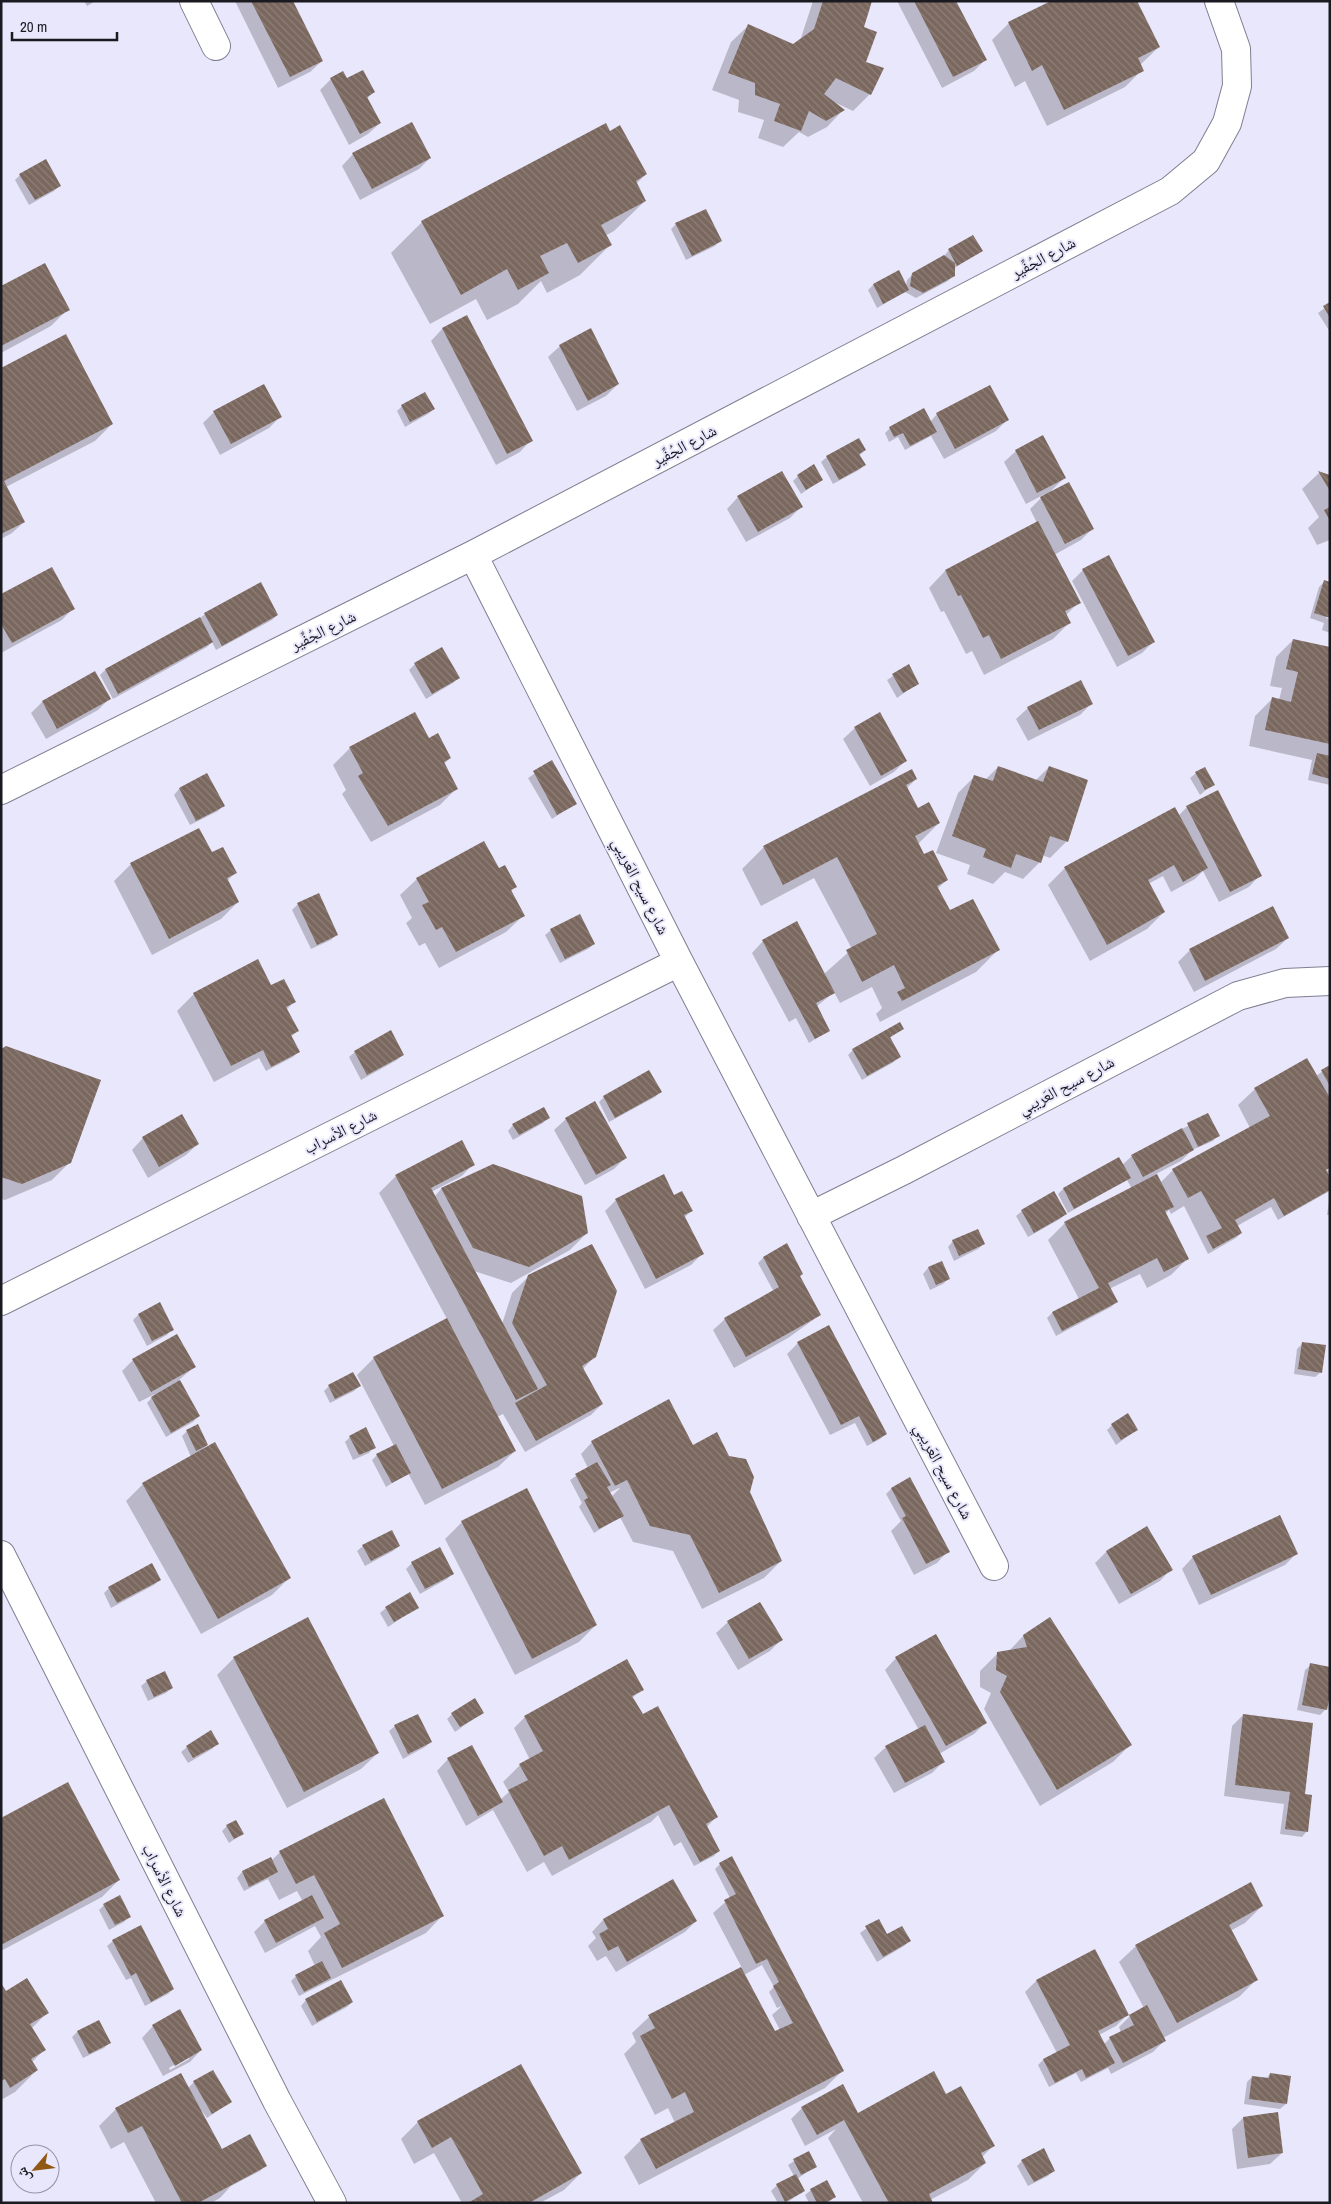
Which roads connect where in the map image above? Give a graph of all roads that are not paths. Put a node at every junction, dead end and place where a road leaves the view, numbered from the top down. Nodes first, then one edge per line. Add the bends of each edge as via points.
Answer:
1 (194, 1) edge
2 (1219, 1) edge
3 (216, 46) dead end
4 (473, 555) junction
5 (1, 790) edge
6 (679, 962) junction
7 (1330, 982) edge
8 (811, 1216) junction
9 (1, 1301) edge
10 (1, 1555) edge
11 (994, 1566) dead end
12 (332, 2203) edge

1 - 3 street
2 - 4 street, شارع الجُفِّير via 1236,49 1238,86 1227,123 1206,161 1170,191
4 - 5 street, شارع الجُفِّير
4 - 6 street, شارع سيح العَريبي
6 - 8 street, شارع سيح العَريبي
6 - 9 street, شارع الأسراب
7 - 8 street, شارع سيح العَريبي via 1285,983 1238,996
8 - 11 street, شارع سيح العَريبي
10 - 12 street, شارع الأسراب via 277,2101

